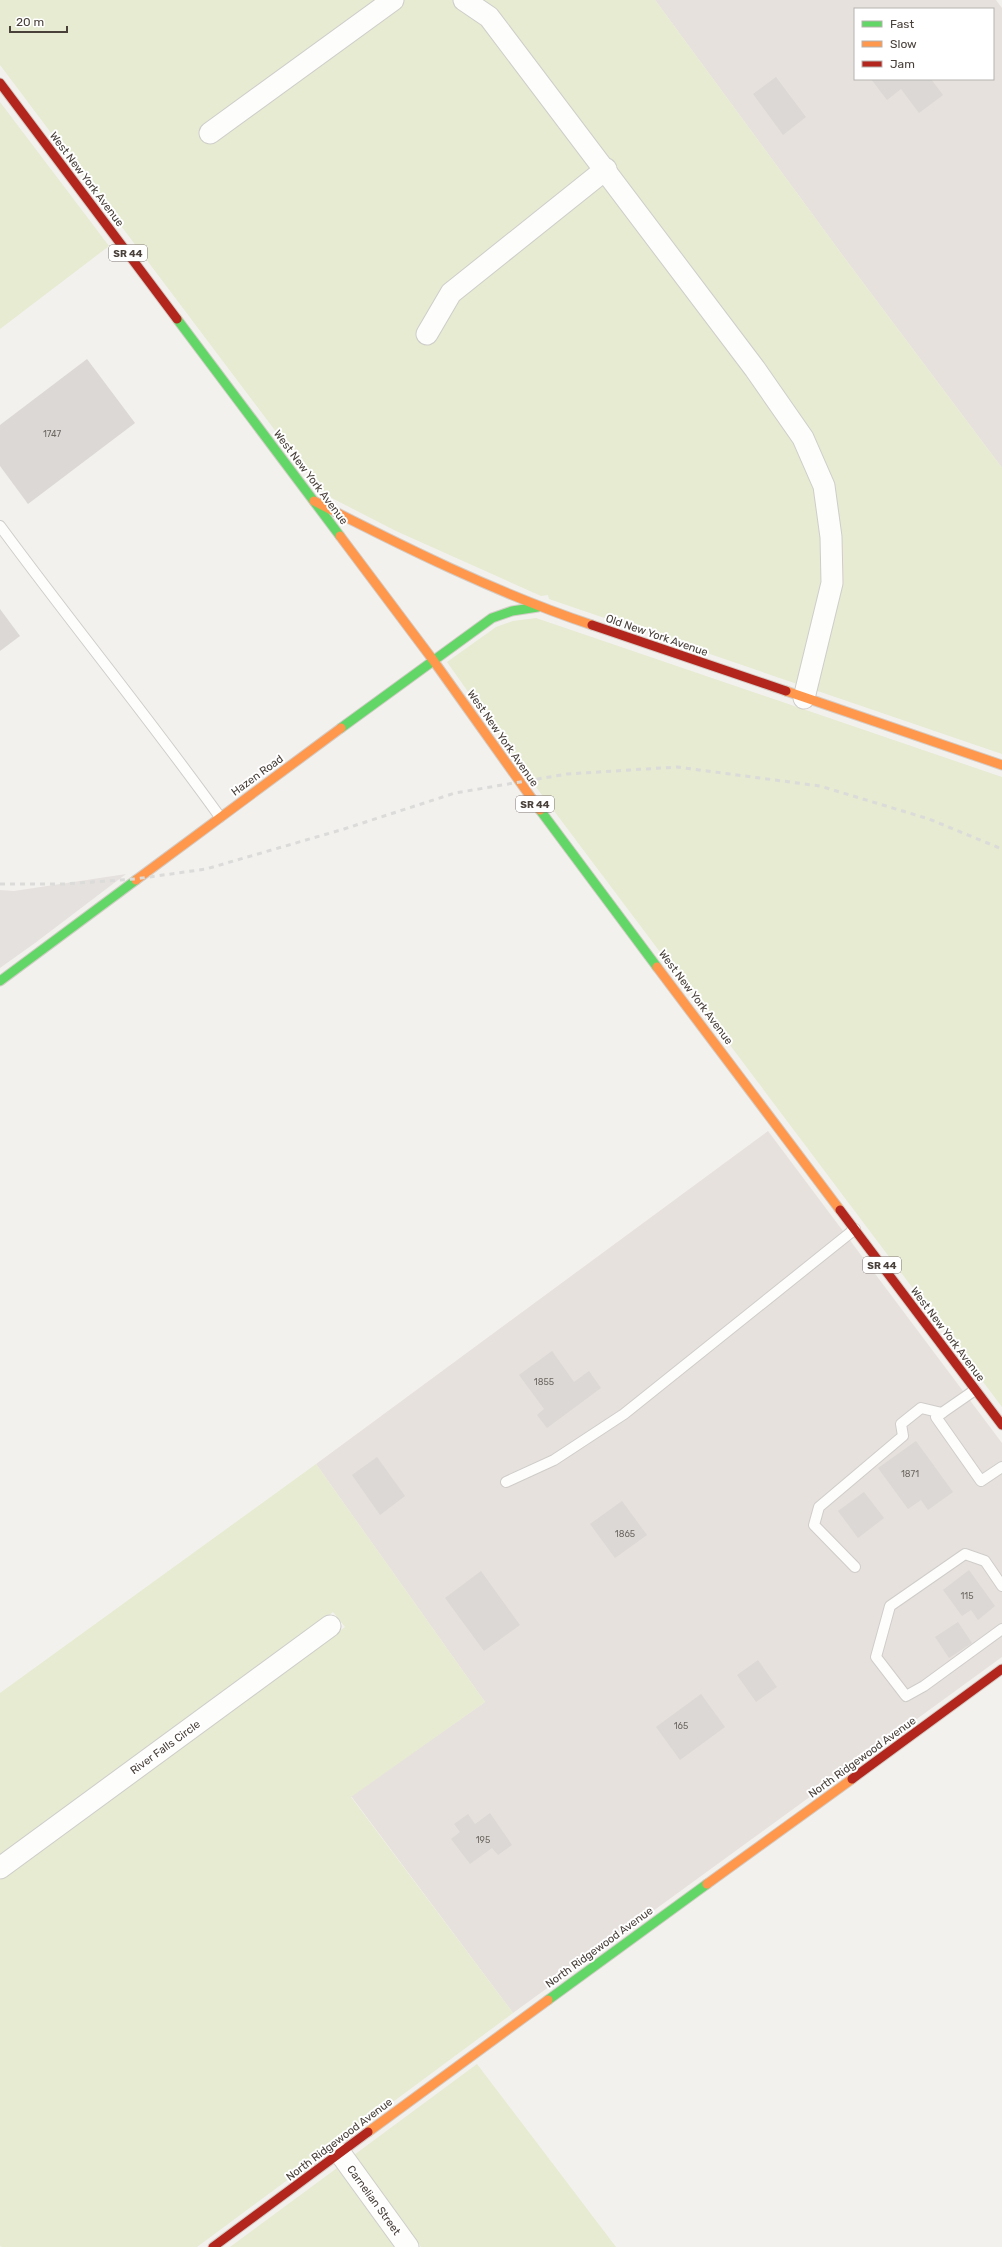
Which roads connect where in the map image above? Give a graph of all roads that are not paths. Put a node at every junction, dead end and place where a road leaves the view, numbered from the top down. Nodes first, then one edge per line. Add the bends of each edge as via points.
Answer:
1 (393, 0) edge
2 (464, 0) edge
3 (0, 83) edge
4 (210, 133) dead end
5 (606, 169) junction
6 (427, 334) dead end
7 (314, 501) junction
8 (0, 526) edge
9 (538, 607) junction
10 (432, 660) junction
11 (804, 698) junction
12 (1002, 765) edge
13 (220, 817) junction
14 (0, 981) edge
15 (855, 1229) junction
16 (975, 1390) junction
17 (942, 1413) junction
18 (1002, 1425) edge
19 (1002, 1467) edge
20 (506, 1482) dead end
21 (855, 1567) dead end
22 (1002, 1586) edge
23 (330, 1626) dead end
24 (1002, 1629) edge
25 (1002, 1669) edge
26 (0, 1868) edge
27 (340, 2153) junction
28 (213, 2247) edge
29 (408, 2247) edge

1 - 4 street
2 - 5 street via 489,17
3 - 7 street, West New York Avenue / SR 44
5 - 6 street via 451,293
5 - 11 street via 755,369 803,438 824,486 831,537 832,583
7 - 9 street, Old New York Avenue via 390,540
7 - 10 street, West New York Avenue / SR 44
8 - 13 lane via 177,756
9 - 10 street, Hazen Road via 512,611 492,618
9 - 11 street, Old New York Avenue
10 - 13 street, Hazen Road
10 - 15 street, West New York Avenue / SR 44 via 518,781
11 - 12 street, Old New York Avenue
13 - 14 street, Hazen Road
15 - 16 street, West New York Avenue / SR 44
15 - 20 lane via 624,1414 554,1460
16 - 17 lane
16 - 18 street, West New York Avenue / SR 44
17 - 19 lane via 936,1417 981,1482
17 - 21 lane via 921,1408 901,1424 902,1436 819,1508 814,1525
22 - 24 lane via 985,1561 965,1554 890,1606 876,1657 906,1696 924,1686
23 - 26 street, River Falls Circle
25 - 27 street, North Ridgewood Avenue via 640,1930
27 - 28 street, North Ridgewood Avenue
27 - 29 street, Carnelian Street

